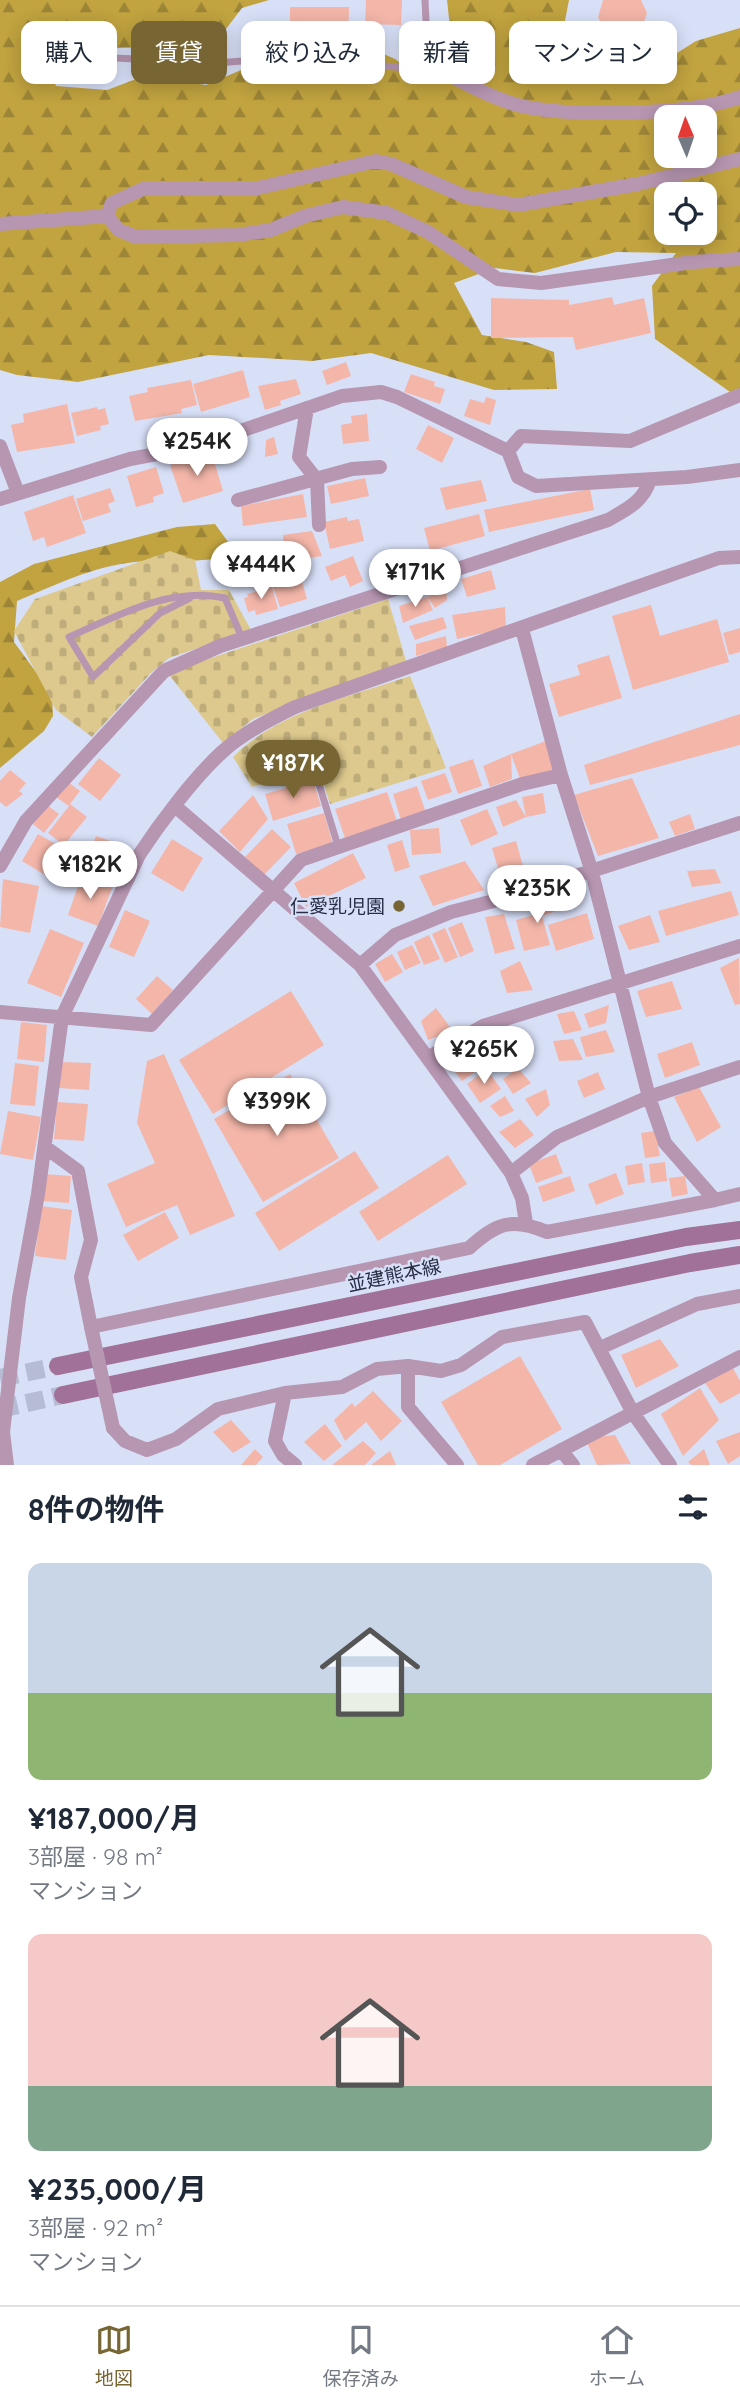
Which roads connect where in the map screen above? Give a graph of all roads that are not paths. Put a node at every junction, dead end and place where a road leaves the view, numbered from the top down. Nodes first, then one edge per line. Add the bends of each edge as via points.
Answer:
1 (425, 0) edge
2 (426, 21) edge
3 (117, 58) edge
4 (399, 67) edge
5 (471, 84) edge
6 (740, 97) edge
7 (740, 159) edge
8 (107, 216) junction
9 (0, 224) edge
10 (740, 259) edge
11 (740, 395) edge
12 (307, 408) junction
13 (0, 446) edge
14 (508, 451) junction
15 (380, 467) dead end
16 (740, 470) edge
17 (317, 480) junction
18 (650, 480) junction
19 (18, 493) junction
20 (0, 499) edge
21 (237, 500) dead end
22 (319, 525) dead end
23 (740, 557) edge
24 (190, 598) junction
25 (522, 629) junction
26 (243, 639) junction
27 (315, 771) dead end
28 (561, 775) junction
29 (176, 807) junction
30 (740, 822) edge
31 (338, 846) junction
32 (0, 866) edge
33 (591, 869) junction
34 (271, 890) junction
35 (740, 946) edge
36 (360, 965) junction
37 (620, 982) junction
38 (0, 1012) edge
39 (62, 1017) junction
40 (429, 1057) junction
41 (740, 1067) edge
42 (649, 1097) junction
43 (45, 1147) junction
44 (511, 1173) junction
45 (740, 1194) edge
46 (715, 1200) junction
47 (526, 1223) junction
48 (740, 1230) edge
49 (740, 1255) edge
50 (740, 1296) edge
51 (91, 1327) junction
52 (600, 1348) junction
53 (740, 1357) edge
54 (58, 1366) tunnel mouth
55 (408, 1366) junction
56 (285, 1393) junction
57 (63, 1395) tunnel mouth
58 (633, 1413) junction
59 (561, 1450) junction
60 (7, 1465) edge
61 (295, 1465) edge
62 (457, 1465) edge
63 (533, 1465) edge
64 (573, 1465) edge
65 (670, 1465) edge

1 - 2 lane
3 - 4 lane via 218,63 289,58
5 - 6 street via 505,100 544,109 689,110
7 - 8 street via 638,184 518,205 466,197 391,164 376,162 258,188 145,188 112,203
8 - 9 street
8 - 10 street via 119,230 135,237 238,235 271,230 343,207 387,213 428,232 498,279 541,283
11 - 14 street via 630,441 521,436
12 - 14 street via 342,396 381,393
12 - 17 street via 299,457
12 - 19 street via 194,447 130,459
13 - 19 street
14 - 18 street via 518,477 536,486
15 - 17 street via 352,469
16 - 18 street
17 - 21 street
17 - 22 street
18 - 26 street via 635,504 608,520
19 - 20 street
23 - 25 street via 719,558
24 - 24 lane via 150,601 69,637 93,677 160,613
24 - 26 lane via 225,598
25 - 28 street
25 - 29 street via 295,707 257,726 220,753
26 - 32 street via 164,671 26,821
27 - 31 lane
28 - 31 street
28 - 33 street
29 - 34 street
29 - 39 street via 139,855
30 - 33 street
31 - 34 street via 301,860
33 - 36 street via 451,912 395,935
33 - 37 street
34 - 36 street
34 - 39 street via 150,1025
35 - 37 street
36 - 40 street
37 - 40 street via 483,1026
37 - 42 street
38 - 39 street
39 - 43 street
40 - 44 street
41 - 42 street
42 - 44 street via 556,1137
42 - 46 street via 665,1143
43 - 51 street via 78,1171 92,1240 81,1277
43 - 60 street via 6,1405
44 - 47 street
45 - 46 street
46 - 47 street via 547,1232
47 - 51 street via 494,1226 469,1248
48 - 54 main road, 並建熊本線 via 686,1237
49 - 57 main road
50 - 52 street via 697,1304
51 - 56 street, bridge via 113,1428 125,1441 146,1450 176,1438 218,1409
52 - 55 street via 585,1322 502,1337 461,1365 441,1371
52 - 58 street
53 - 58 street
55 - 56 street via 377,1369 342,1387
55 - 62 street via 408,1407
56 - 61 street via 275,1441
58 - 59 street
58 - 65 street
59 - 63 street
59 - 64 street

